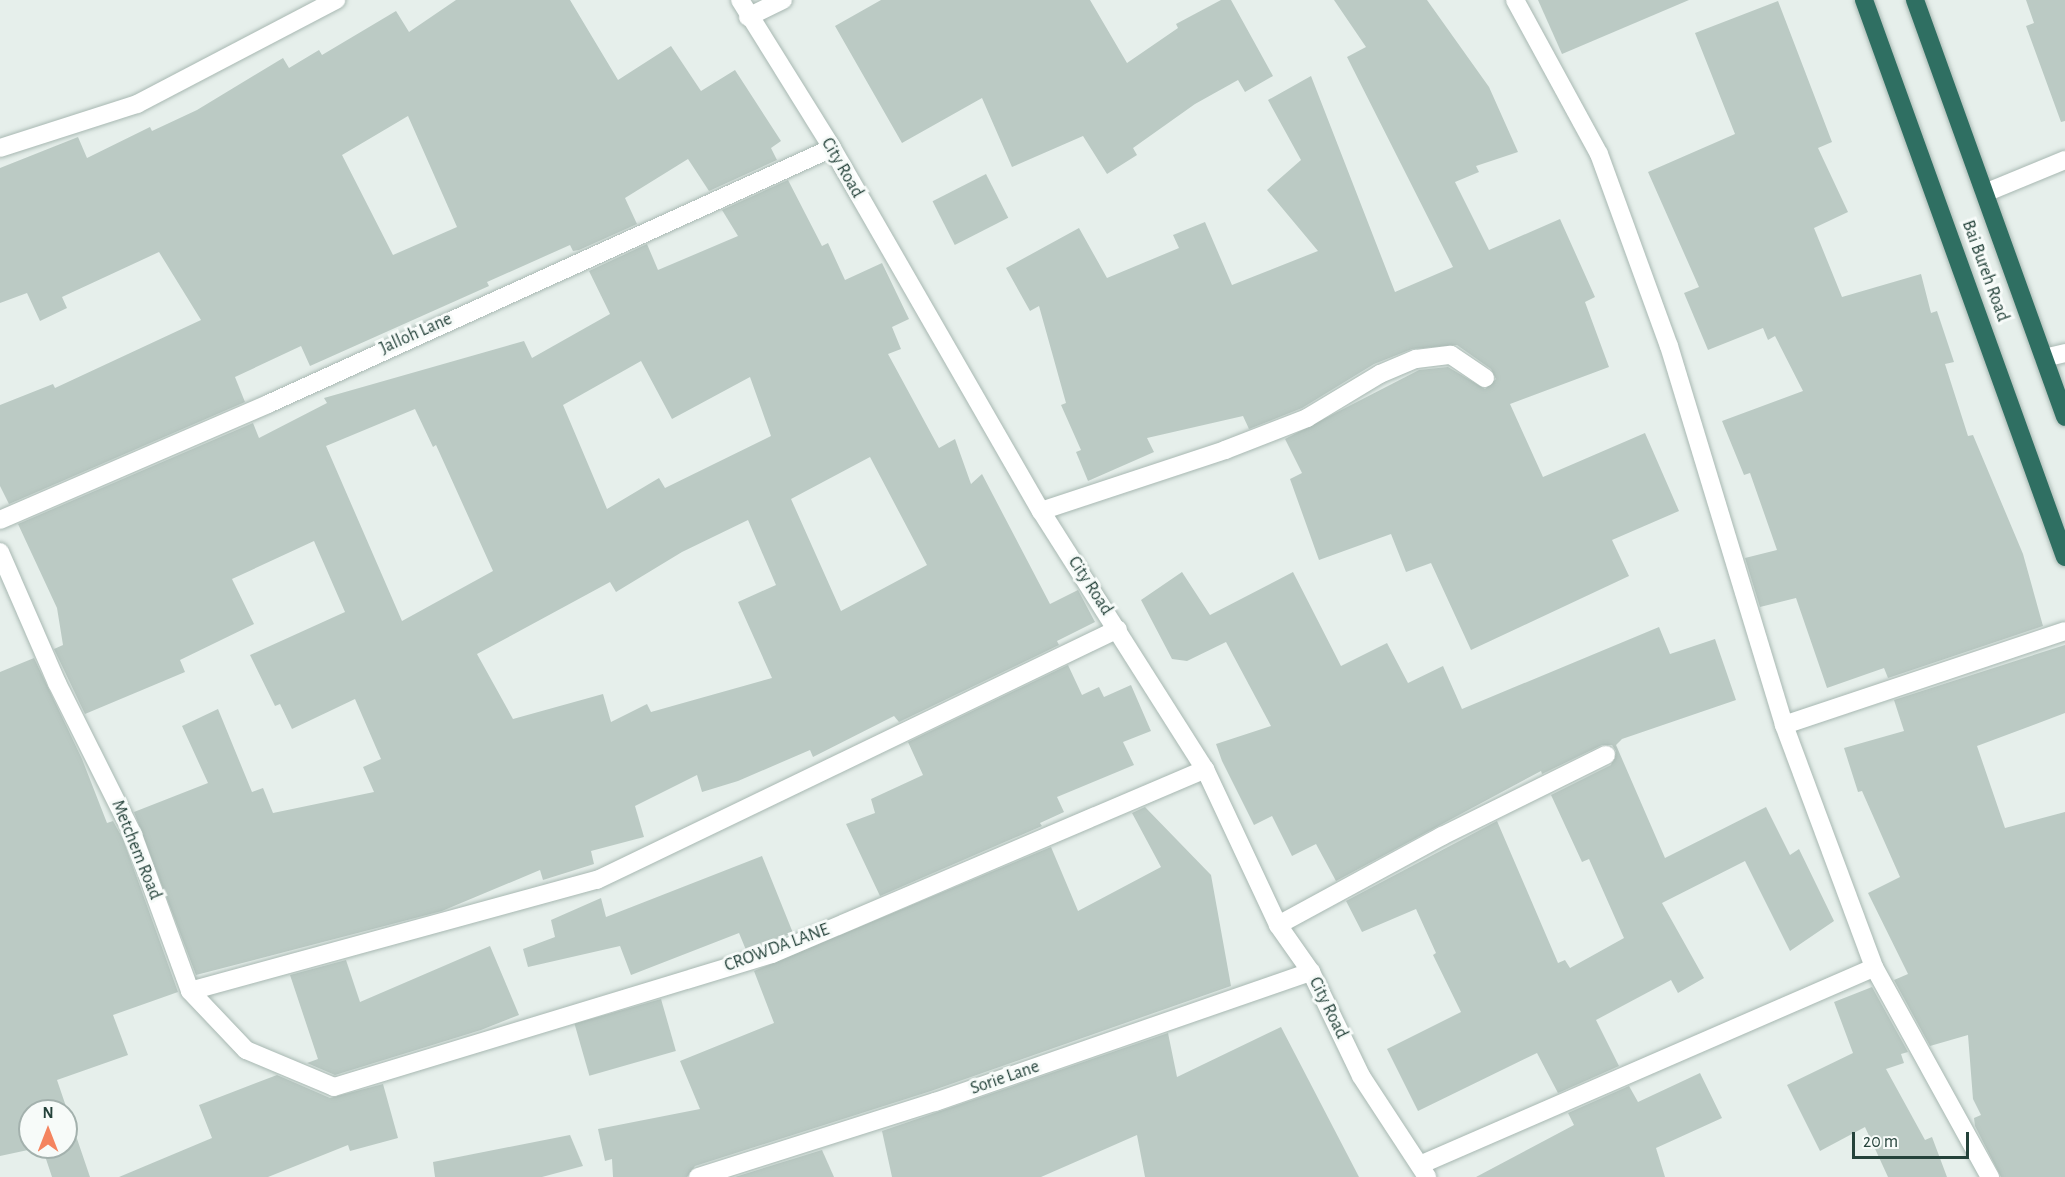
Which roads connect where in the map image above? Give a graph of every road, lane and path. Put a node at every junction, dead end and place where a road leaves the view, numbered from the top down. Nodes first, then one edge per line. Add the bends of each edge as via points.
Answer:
1 (336, 0) edge
2 (740, 0) edge
3 (783, 0) edge
4 (1515, 0) edge
5 (1864, 0) edge
6 (1915, 0) edge
7 (748, 17) junction
8 (0, 147) edge
9 (832, 148) junction
10 (2065, 160) edge
11 (1984, 193) junction
12 (2065, 353) edge
13 (2044, 358) junction
14 (1485, 378) dead end
15 (2065, 417) edge
16 (1041, 511) junction
17 (0, 520) edge
18 (2064, 550) edge
19 (0, 552) edge
20 (1118, 629) junction
21 (2065, 631) edge
22 (1784, 725) junction
23 (1606, 755) dead end
24 (1204, 769) junction
25 (1278, 925) junction
26 (1874, 967) junction
27 (1311, 972) junction
28 (190, 991) junction
29 (334, 1087) joint
30 (1424, 1170) edge
31 (698, 1177) edge
32 (1990, 1177) edge

1 - 8 street via 137,104
2 - 7 street, City Road
3 - 7 street
4 - 22 street via 1599,154 1669,346
5 - 18 highway, Bai Bureh Road
6 - 11 highway, Bai Bureh Road
7 - 9 street, City Road
9 - 16 street, City Road
9 - 17 street, Jalloh Lane via 268,404
10 - 11 street
11 - 13 highway, Bai Bureh Road
12 - 13 street
13 - 15 highway, Bai Bureh Road
14 - 16 street via 1451,355 1416,359 1380,374 1307,418 1225,450
16 - 20 street, City Road
19 - 28 street, Metchem Road via 57,683 133,835
20 - 24 street, City Road
20 - 28 street via 597,880
21 - 22 street
22 - 26 street
23 - 25 street via 1442,836
24 - 25 street, City Road
24 - 29 street, CROWDA LANE via 772,954
25 - 27 street, City Road
26 - 30 street
26 - 32 street
27 - 30 street, City Road via 1361,1076
27 - 31 street, Sorie Lane via 935,1102
28 - 29 street, Metchem Road via 246,1050

